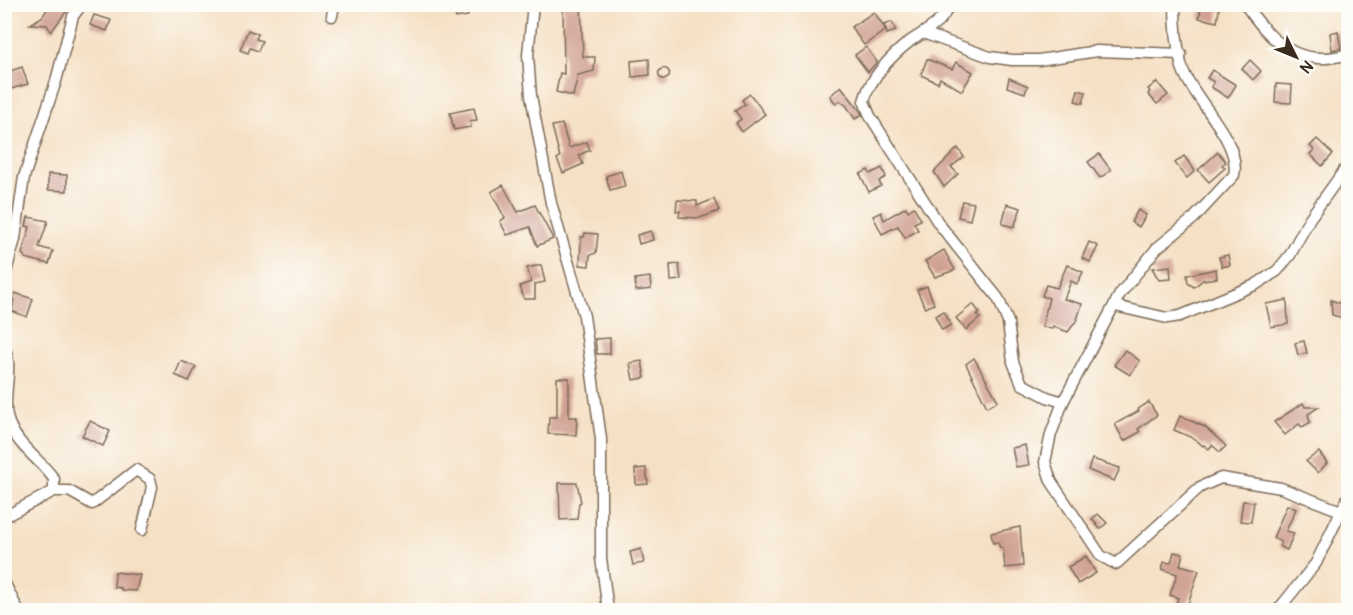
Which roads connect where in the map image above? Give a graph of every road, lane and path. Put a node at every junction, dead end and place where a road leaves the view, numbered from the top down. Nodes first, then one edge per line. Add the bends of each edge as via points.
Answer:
1 (82, 4) edge
2 (533, 4) edge
3 (950, 4) edge
4 (1175, 4) edge
5 (1245, 4) edge
6 (923, 33) junction
7 (1180, 54) junction
8 (1348, 54) edge
9 (1348, 165) edge
10 (4, 279) edge
11 (1115, 306) junction
12 (4, 348) edge
13 (1064, 402) junction
14 (54, 491) junction
15 (1348, 497) edge
16 (1341, 511) junction
17 (4, 517) edge
18 (142, 530) dead end
19 (4, 582) edge
20 (18, 610) edge
21 (608, 610) edge
22 (1278, 610) edge

1 - 10 street via 73,16 24,177 15,239
2 - 21 street via 528,55 531,96 549,195 584,316 601,439 601,558
3 - 6 street via 942,18
4 - 7 street
5 - 8 street via 1276,44 1294,53
6 - 7 street via 990,57 1012,60 1097,51
6 - 13 street via 874,78 864,101 939,224 998,298 1008,322 1013,362 1022,384 1047,398
7 - 11 street via 1185,73 1211,112 1234,159 1234,175 1194,218 1157,248
9 - 11 street via 1290,255 1269,277 1173,317
11 - 13 street via 1093,341
12 - 14 street via 8,356 5,409 9,424 54,479
13 - 16 street via 1045,462 1051,481 1101,556 1114,564 1132,552 1200,487 1221,478 1281,488
14 - 17 street
14 - 18 street via 69,491 92,504 136,470 150,479 152,488
15 - 16 street
16 - 22 street via 1316,563
19 - 20 street

